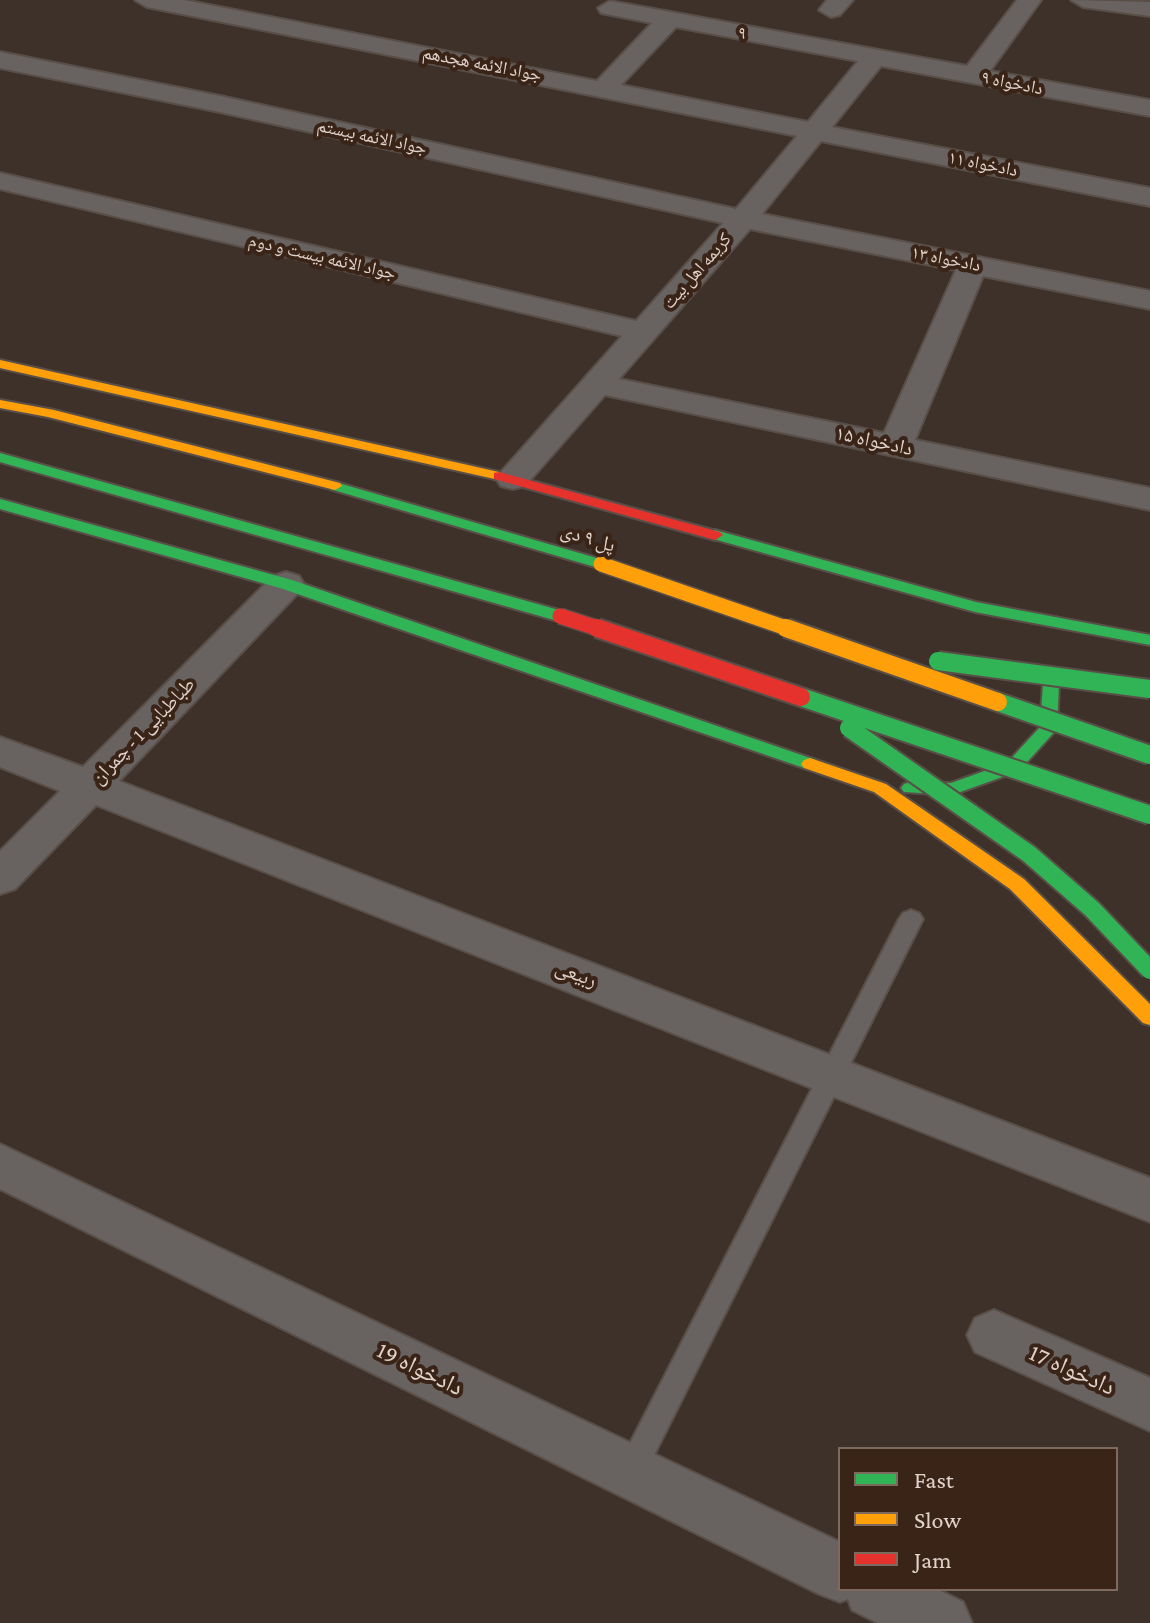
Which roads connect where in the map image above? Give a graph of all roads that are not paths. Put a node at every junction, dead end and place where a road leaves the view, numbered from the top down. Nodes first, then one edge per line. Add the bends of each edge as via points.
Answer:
1 (147, 0) edge
2 (1029, 0) edge
3 (1083, 0) edge
4 (614, 4) edge
5 (1150, 9) edge
6 (670, 19) junction
7 (875, 57) junction
8 (0, 60) edge
9 (973, 76) junction
10 (604, 88) junction
11 (1150, 108) edge
12 (817, 130) junction
13 (0, 181) edge
14 (1150, 197) edge
15 (743, 219) junction
16 (973, 265) junction
17 (1150, 300) edge
18 (643, 332) junction
19 (6, 363) edge
20 (598, 384) junction
21 (0, 404) edge
22 (895, 446) junction
23 (0, 457) edge
24 (513, 479) junction
25 (1150, 499) edge
26 (0, 504) edge
27 (286, 584) junction
28 (975, 607) junction
29 (1012, 631) dead end
30 (1150, 640) edge
31 (841, 648) junction
32 (1031, 651) dead end
33 (1150, 689) edge
34 (808, 700) junction
35 (0, 751) edge
36 (1150, 755) edge
37 (91, 784) junction
38 (880, 788) junction
39 (1150, 815) edge
40 (0, 878) edge
41 (911, 919) dead end
42 (1150, 970) edge
43 (1150, 1017) edge
44 (832, 1075) junction
45 (0, 1165) edge
46 (1150, 1200) edge
47 (994, 1335) dead end
48 (1150, 1405) edge
49 (631, 1471) junction
50 (838, 1572) edge
51 (877, 1591) edge
52 (942, 1623) edge

1 - 10 street, جواد الائمه هجدهم
2 - 9 street
3 - 5 street
4 - 6 street, ۹
6 - 7 street, ۹
6 - 10 street
7 - 9 street, دادخواه ۹
7 - 12 street, کریمه اهل بیت
8 - 15 street, جواد الائمه بیستم
9 - 11 street, دادخواه ۹
10 - 12 street, جواد الائمه هجدهم
12 - 14 street, دادخواه ۱۱
12 - 15 street, کریمه اهل بیت
13 - 18 street, جواد الائمه بیست و دوم
15 - 16 street, دادخواه ۱۳
15 - 18 street, کریمه اهل بیت
16 - 17 street, دادخواه ۱۳
16 - 22 street
18 - 20 street, کریمه اهل بیت
19 - 24 main road
20 - 22 street, دادخواه ۱۵
20 - 24 street, کریمه اهل بیت
21 - 31 main road, پل ۹ دی, bridge via 332,485 601,564
22 - 25 street, دادخواه ۱۵
23 - 34 main road, bridge via 560,616
24 - 28 main road
26 - 27 main road
27 - 37 street, طباطبایی 1 - چمران
27 - 38 main road
28 - 29 main road
28 - 30 main road
31 - 33 main road, bridge
31 - 36 main road, پل ۹ دی, bridge
32 - 38 main road via 1051,683 1048,729 1013,767 952,789
34 - 39 main road, bridge
34 - 42 main road, bridge via 1029,854
35 - 37 street, ربیعی
37 - 40 street, طباطبایی 1 - چمران
37 - 44 street, ربیعی
38 - 43 main road via 1017,884
41 - 44 lane
44 - 46 street, ربیعی
44 - 49 lane
45 - 49 street, دادخواه 19
47 - 48 street, دادخواه 17
49 - 50 street, دادخواه 19
51 - 52 street

